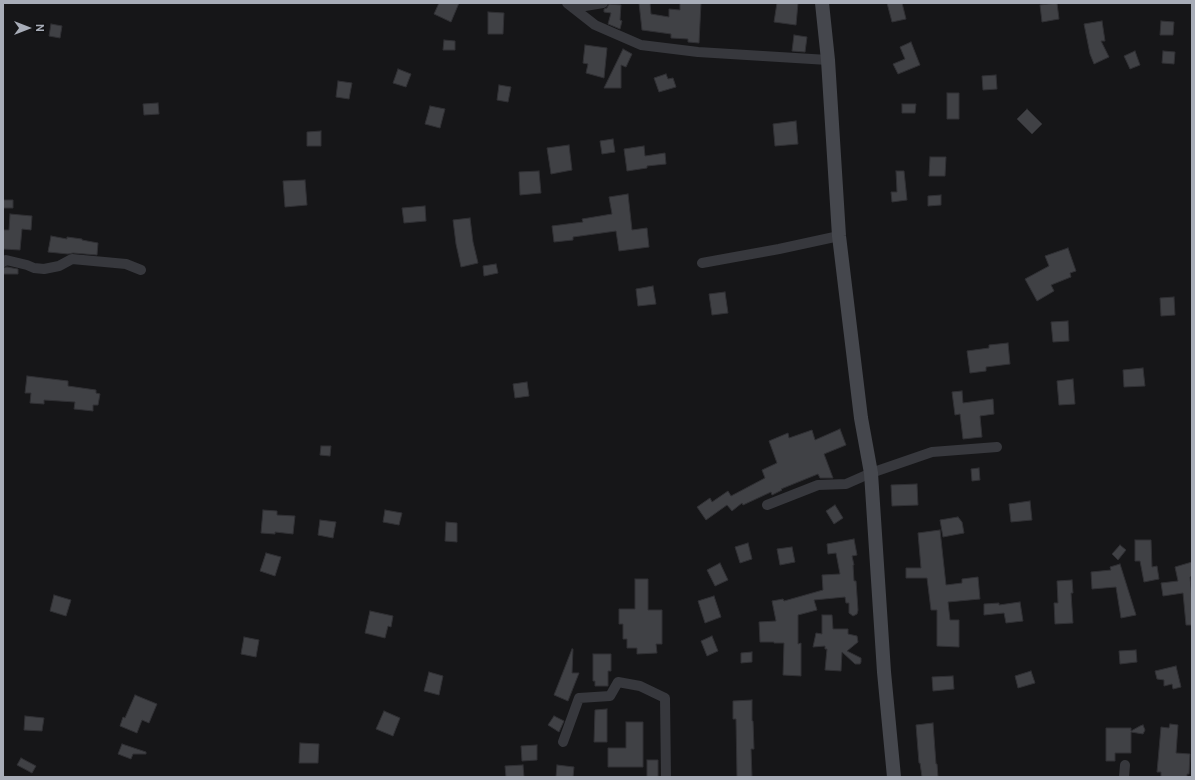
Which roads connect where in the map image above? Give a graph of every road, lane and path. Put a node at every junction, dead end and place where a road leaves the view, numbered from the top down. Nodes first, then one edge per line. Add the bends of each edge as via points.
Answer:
1 (603, 3) edge
2 (822, 3) edge
3 (570, 5) edge
4 (828, 60) junction
5 (839, 236) junction
6 (3, 262) edge
7 (702, 263) dead end
8 (141, 270) dead end
9 (997, 447) dead end
10 (871, 473) junction
11 (767, 505) dead end
12 (563, 742) dead end
13 (1125, 765) dead end
14 (666, 777) edge
15 (894, 777) edge
16 (1124, 777) edge

1 - 3 street
2 - 4 main road
3 - 4 street via 596,25 641,45 698,52
4 - 5 main road
5 - 7 street
5 - 10 main road via 861,418
6 - 8 street via 6,260 44,269 59,266 72,259 126,264
9 - 10 street via 932,452
10 - 11 street via 846,484 818,485
10 - 15 main road via 884,672
12 - 14 street via 579,698 610,696 618,682 640,686 665,698
13 - 16 street

